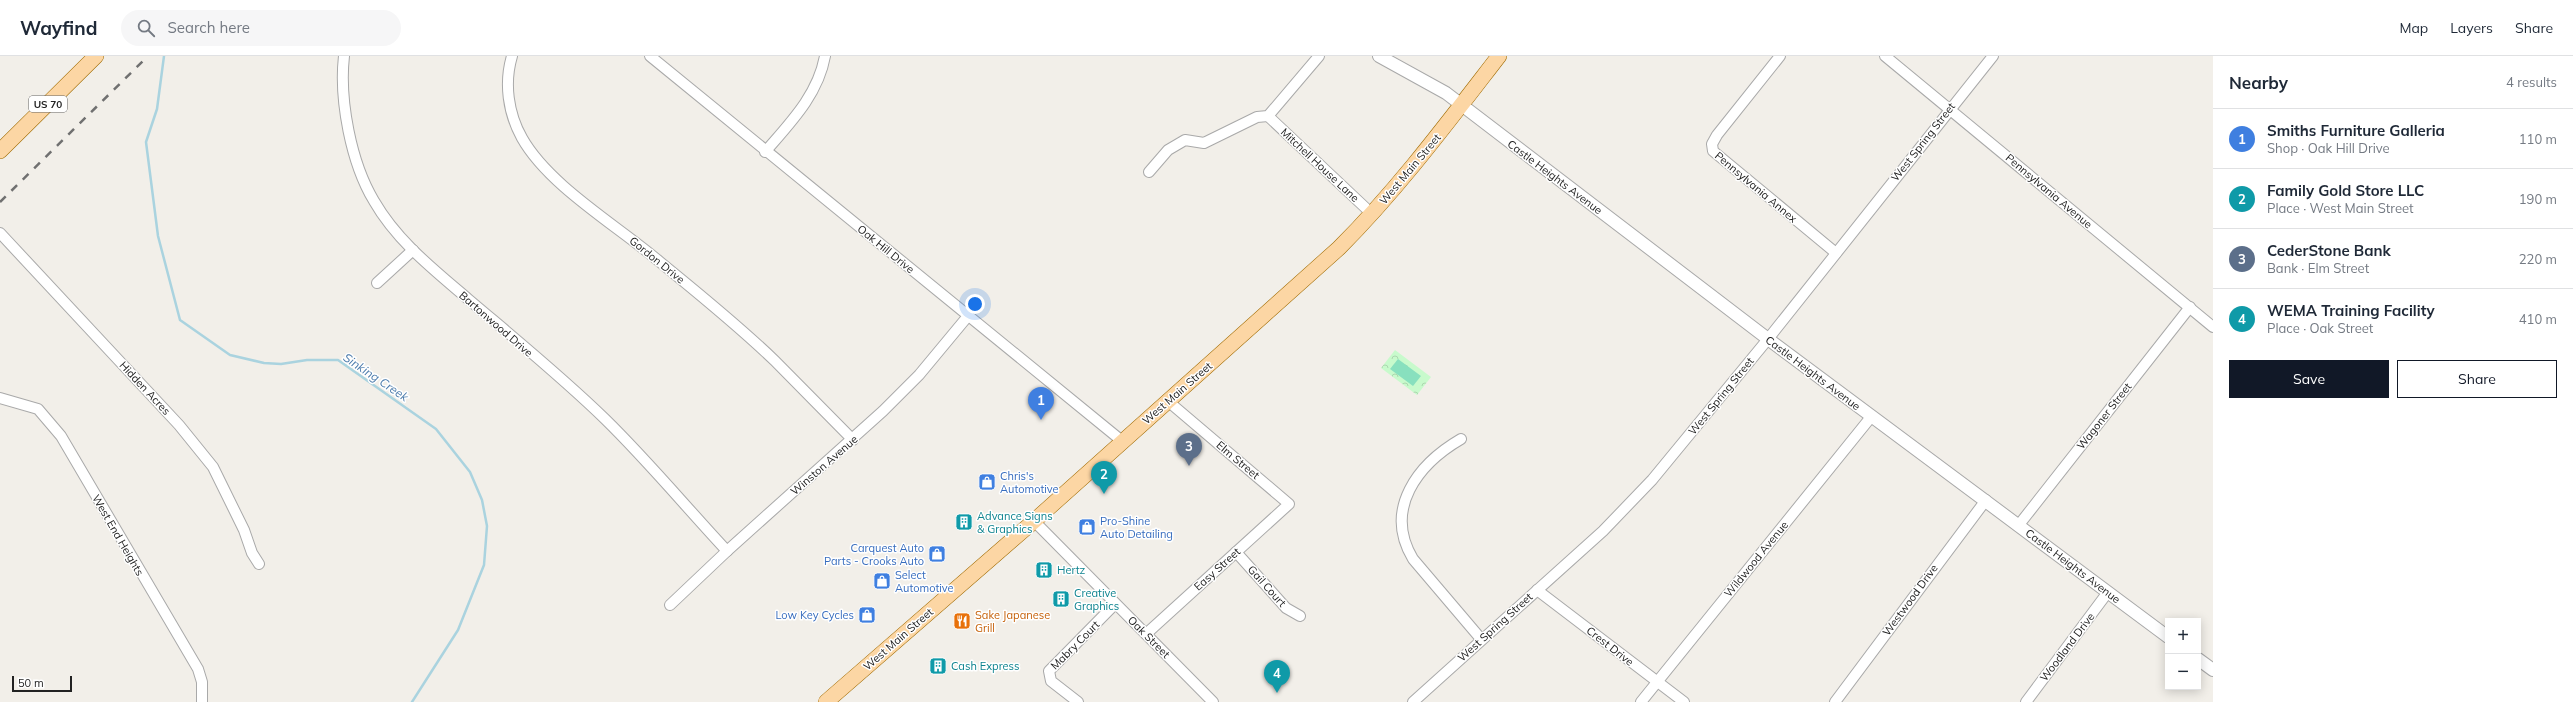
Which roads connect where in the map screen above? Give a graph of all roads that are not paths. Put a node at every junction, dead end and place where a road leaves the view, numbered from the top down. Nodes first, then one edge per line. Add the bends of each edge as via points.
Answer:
1 (96, 56) edge
2 (344, 56) edge
3 (512, 56) edge
4 (650, 56) edge
5 (825, 56) edge
6 (1319, 56) edge
7 (1379, 56) edge
8 (1499, 56) edge
9 (1780, 56) edge
10 (1885, 56) edge
11 (1993, 56) edge
12 (1461, 106) junction
13 (1949, 108) junction
14 (1268, 116) junction
15 (0, 151) edge
16 (765, 152) junction
17 (1149, 172) dead end
18 (1372, 214) junction
19 (0, 233) edge
20 (413, 250) junction
21 (1836, 253) junction
22 (377, 283) dead end
23 (2190, 307) junction
24 (968, 316) junction
25 (2213, 327) edge
26 (1768, 340) junction
27 (0, 398) edge
28 (1169, 402) junction
29 (1871, 417) junction
30 (1461, 438) dead end
31 (853, 440) junction
32 (1122, 441) junction
33 (1986, 500) junction
34 (1289, 504) joint
35 (1034, 521) junction
36 (2018, 526) junction
37 (727, 551) junction
38 (1236, 552) junction
39 (260, 564) dead end
40 (1537, 590) junction
41 (2108, 592) junction
42 (1116, 604) junction
43 (670, 605) dead end
44 (1300, 616) dead end
45 (1146, 634) junction
46 (2165, 635) edge
47 (1481, 639) junction
48 (2201, 661) edge
49 (2213, 670) edge
50 (1656, 682) junction
51 (202, 702) edge
52 (826, 702) edge
53 (1078, 702) edge
54 (1213, 702) edge
55 (1413, 702) edge
56 (1641, 702) edge
57 (1684, 702) edge
58 (1835, 702) edge
59 (2026, 702) edge

1 - 15 main road, US 70
2 - 20 street, Bartonwood Drive via 349,131 365,184 387,221
3 - 31 street, Gordon Drive via 508,69 509,103 522,138 544,165 564,186 659,261 774,360
4 - 16 street, Oak Hill Drive
5 - 16 street via 811,95
6 - 14 street
7 - 12 street, Castle Heights Avenue via 1446,93
8 - 12 main road, West Main Street
9 - 21 street, Pennsylvania Annex via 1717,135 1712,144 1713,151
10 - 13 street, Pennsylvania Avenue
11 - 13 street, West Spring Street
12 - 18 main road, West Main Street
12 - 26 street, Castle Heights Avenue
13 - 21 street, West Spring Street
13 - 23 street, Pennsylvania Avenue
14 - 17 street via 1257,117 1204,143 1185,140 1168,150
14 - 18 street, Mitchell House Lane
16 - 24 street, Oak Hill Drive
18 - 28 main road, West Main Street via 1313,274
19 - 39 street, Hidden Acres via 179,425 213,467 244,530 252,553
20 - 22 street
20 - 37 street, Bartonwood Drive via 605,419
21 - 26 street, West Spring Street
23 - 25 street, Pennsylvania Avenue
23 - 36 street, Wagoner Street
24 - 31 street, Winston Avenue via 919,375
24 - 32 street, Oak Hill Drive
26 - 29 street, Castle Heights Avenue
26 - 40 street, West Spring Street via 1632,502
27 - 51 street, West End Heights via 38,408 61,436 198,670 202,682
28 - 32 main road, West Main Street
28 - 34 street, Elm Street
29 - 33 street, Castle Heights Avenue
29 - 50 street, Wildwood Avenue
30 - 47 street via 1433,459 1412,483 1404,506 1402,526 1407,548 1413,559
31 - 37 street, Winston Avenue
32 - 35 main road, West Main Street
33 - 36 street, Castle Heights Avenue
33 - 58 street, Westwood Drive
34 - 38 street, Easy Street
35 - 42 street, Oak Street
35 - 52 main road, West Main Street
36 - 41 street, Castle Heights Avenue
37 - 43 street, Winston Avenue
38 - 44 street, Gail Court via 1286,608
38 - 45 street, Easy Street
40 - 47 street, West Spring Street
40 - 50 street, Crest Drive
41 - 46 street, Castle Heights Avenue
41 - 59 street, Woodland Drive
42 - 45 street, Oak Street
42 - 53 street, Mabry Court via 1049,671 1051,682
45 - 54 street, Oak Street
47 - 55 street, West Spring Street
48 - 49 street
50 - 56 street, Wildwood Avenue
50 - 57 street, Crest Drive

